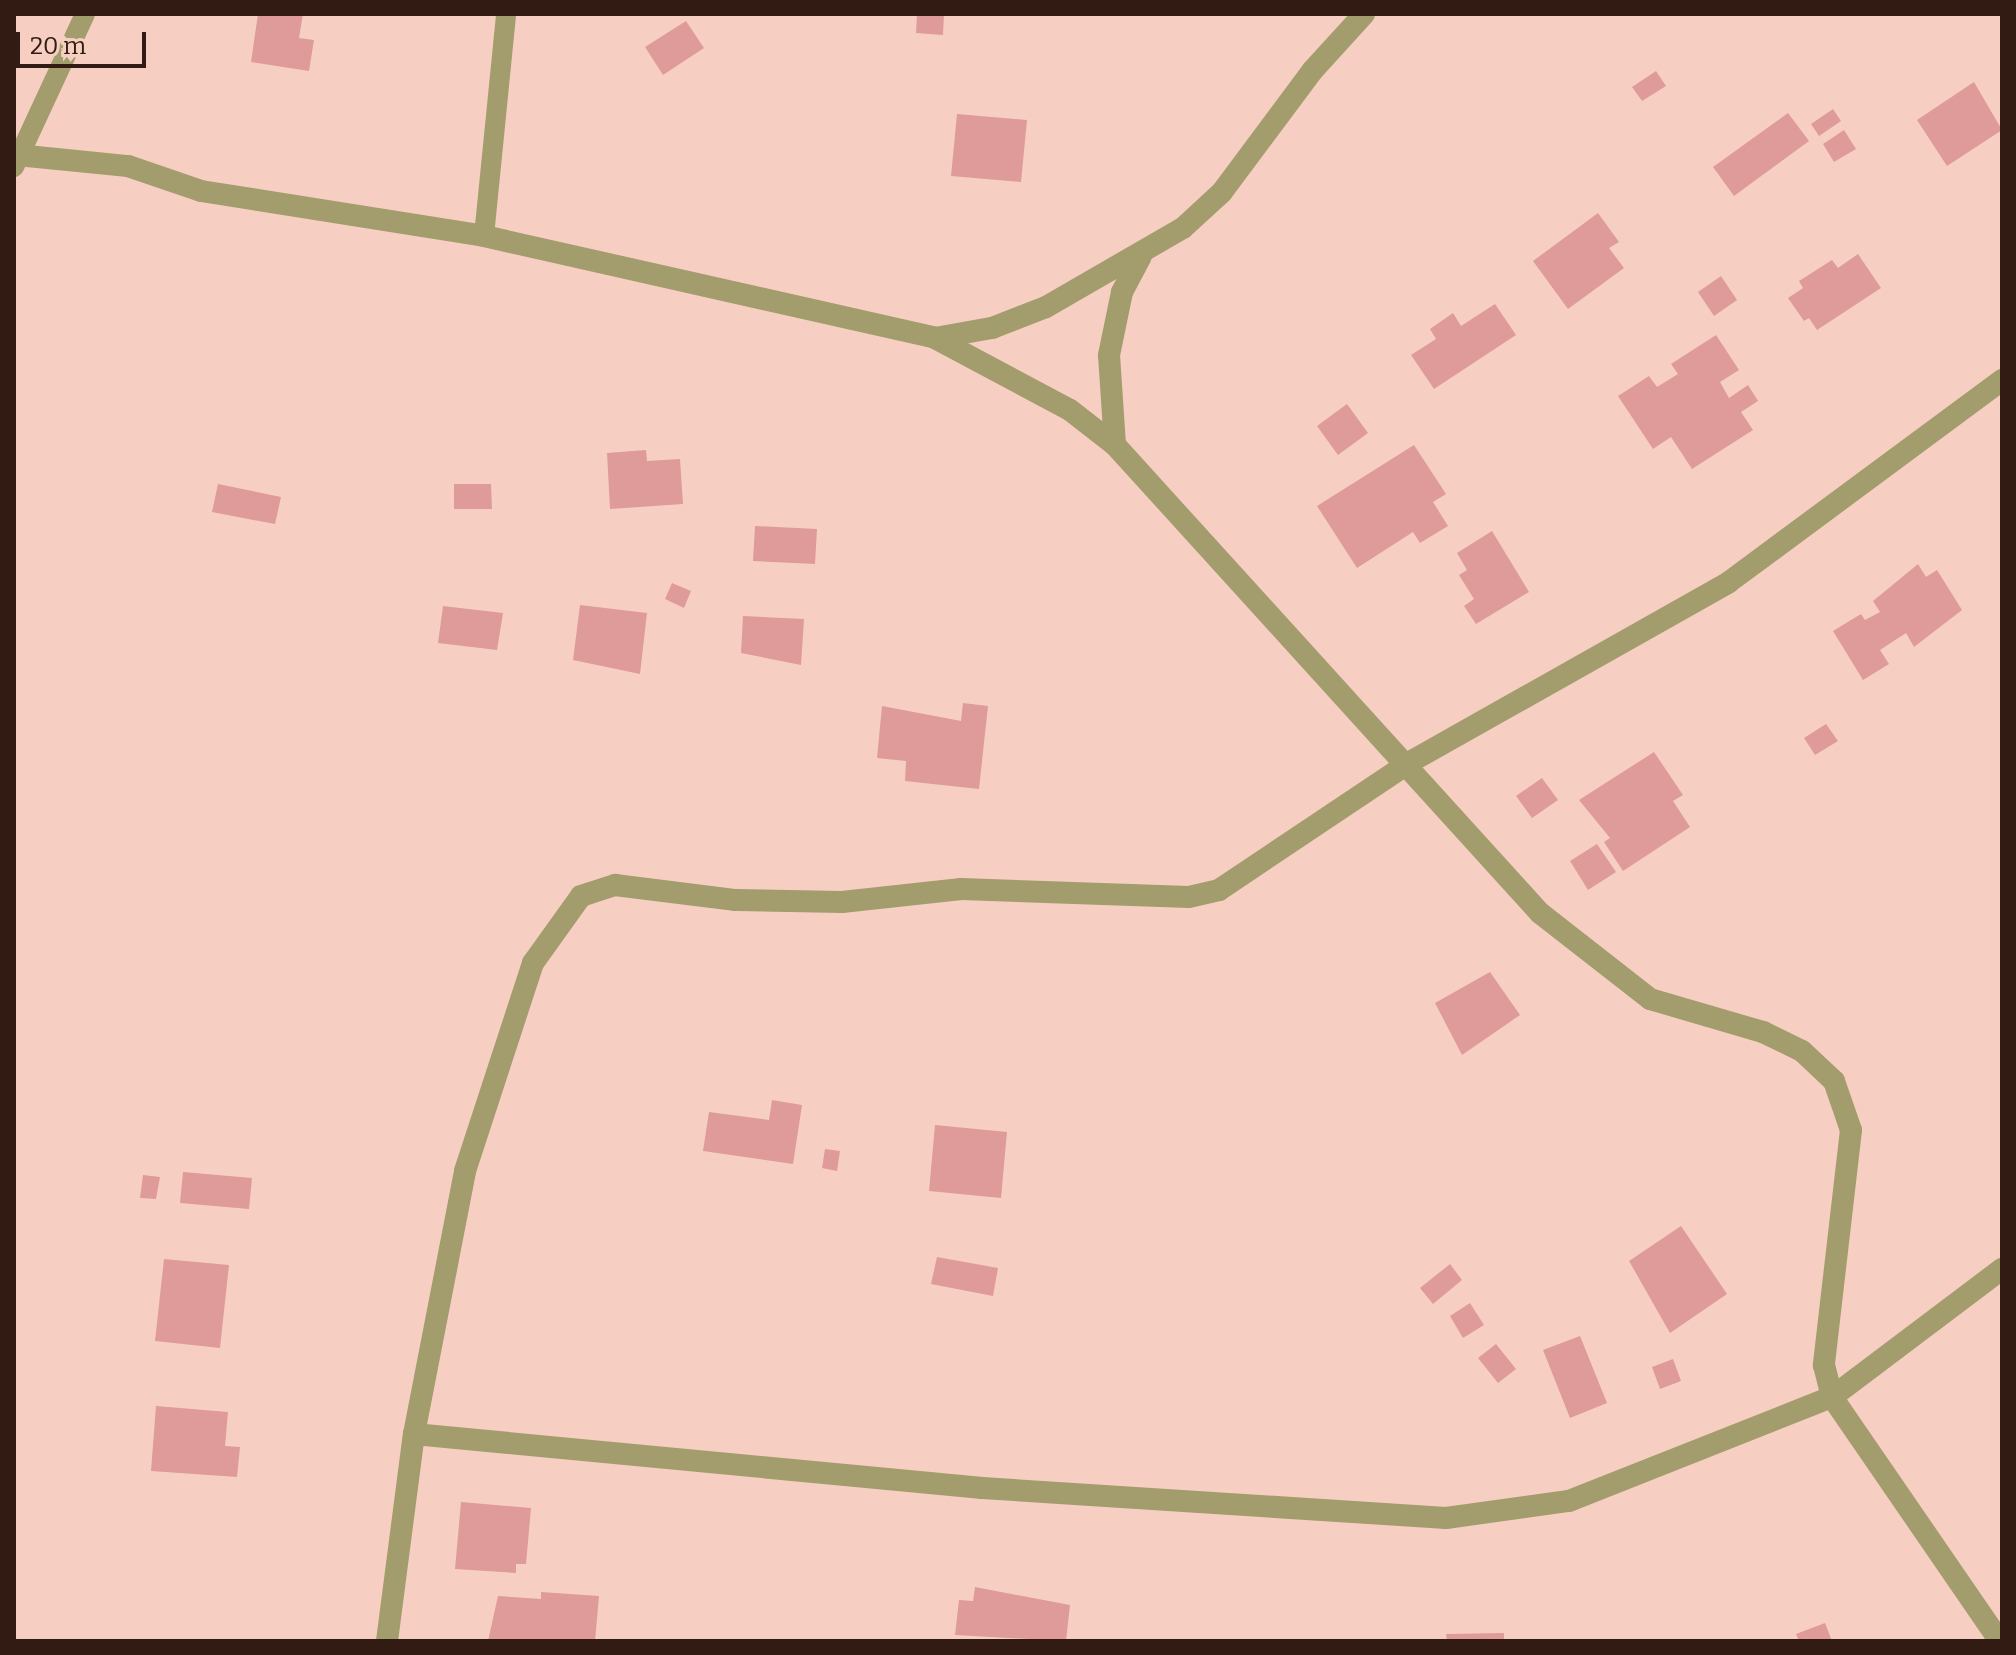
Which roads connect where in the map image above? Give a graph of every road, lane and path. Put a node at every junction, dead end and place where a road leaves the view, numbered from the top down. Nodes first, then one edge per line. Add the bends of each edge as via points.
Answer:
1 (85, 14) edge
2 (506, 14) edge
3 (1364, 14) edge
4 (16, 161) edge
5 (484, 236) junction
6 (1141, 257) junction
7 (935, 338) junction
8 (2002, 380) edge
9 (1115, 445) junction
10 (1410, 762) junction
11 (2002, 1269) edge
12 (1832, 1397) junction
13 (414, 1434) junction
14 (387, 1641) edge
15 (2000, 1641) edge

1 - 4 lane
2 - 5 lane
3 - 6 street via 1313,70 1222,192
4 - 5 street via 128,166 201,191
5 - 7 street
6 - 7 street via 1046,307 992,328
6 - 9 street via 1112,331
7 - 9 street via 1035,385
8 - 10 street via 1729,582
9 - 10 street
10 - 12 street via 1540,913 1622,982 1650,999 1763,1032 1802,1051 1834,1081 1851,1130 1824,1365
10 - 13 street via 1249,874 1189,897 961,889 827,902 615,885 581,896 533,963 465,1171
11 - 12 street
12 - 13 street via 1569,1501 1446,1518 982,1488
12 - 15 street
13 - 14 street

